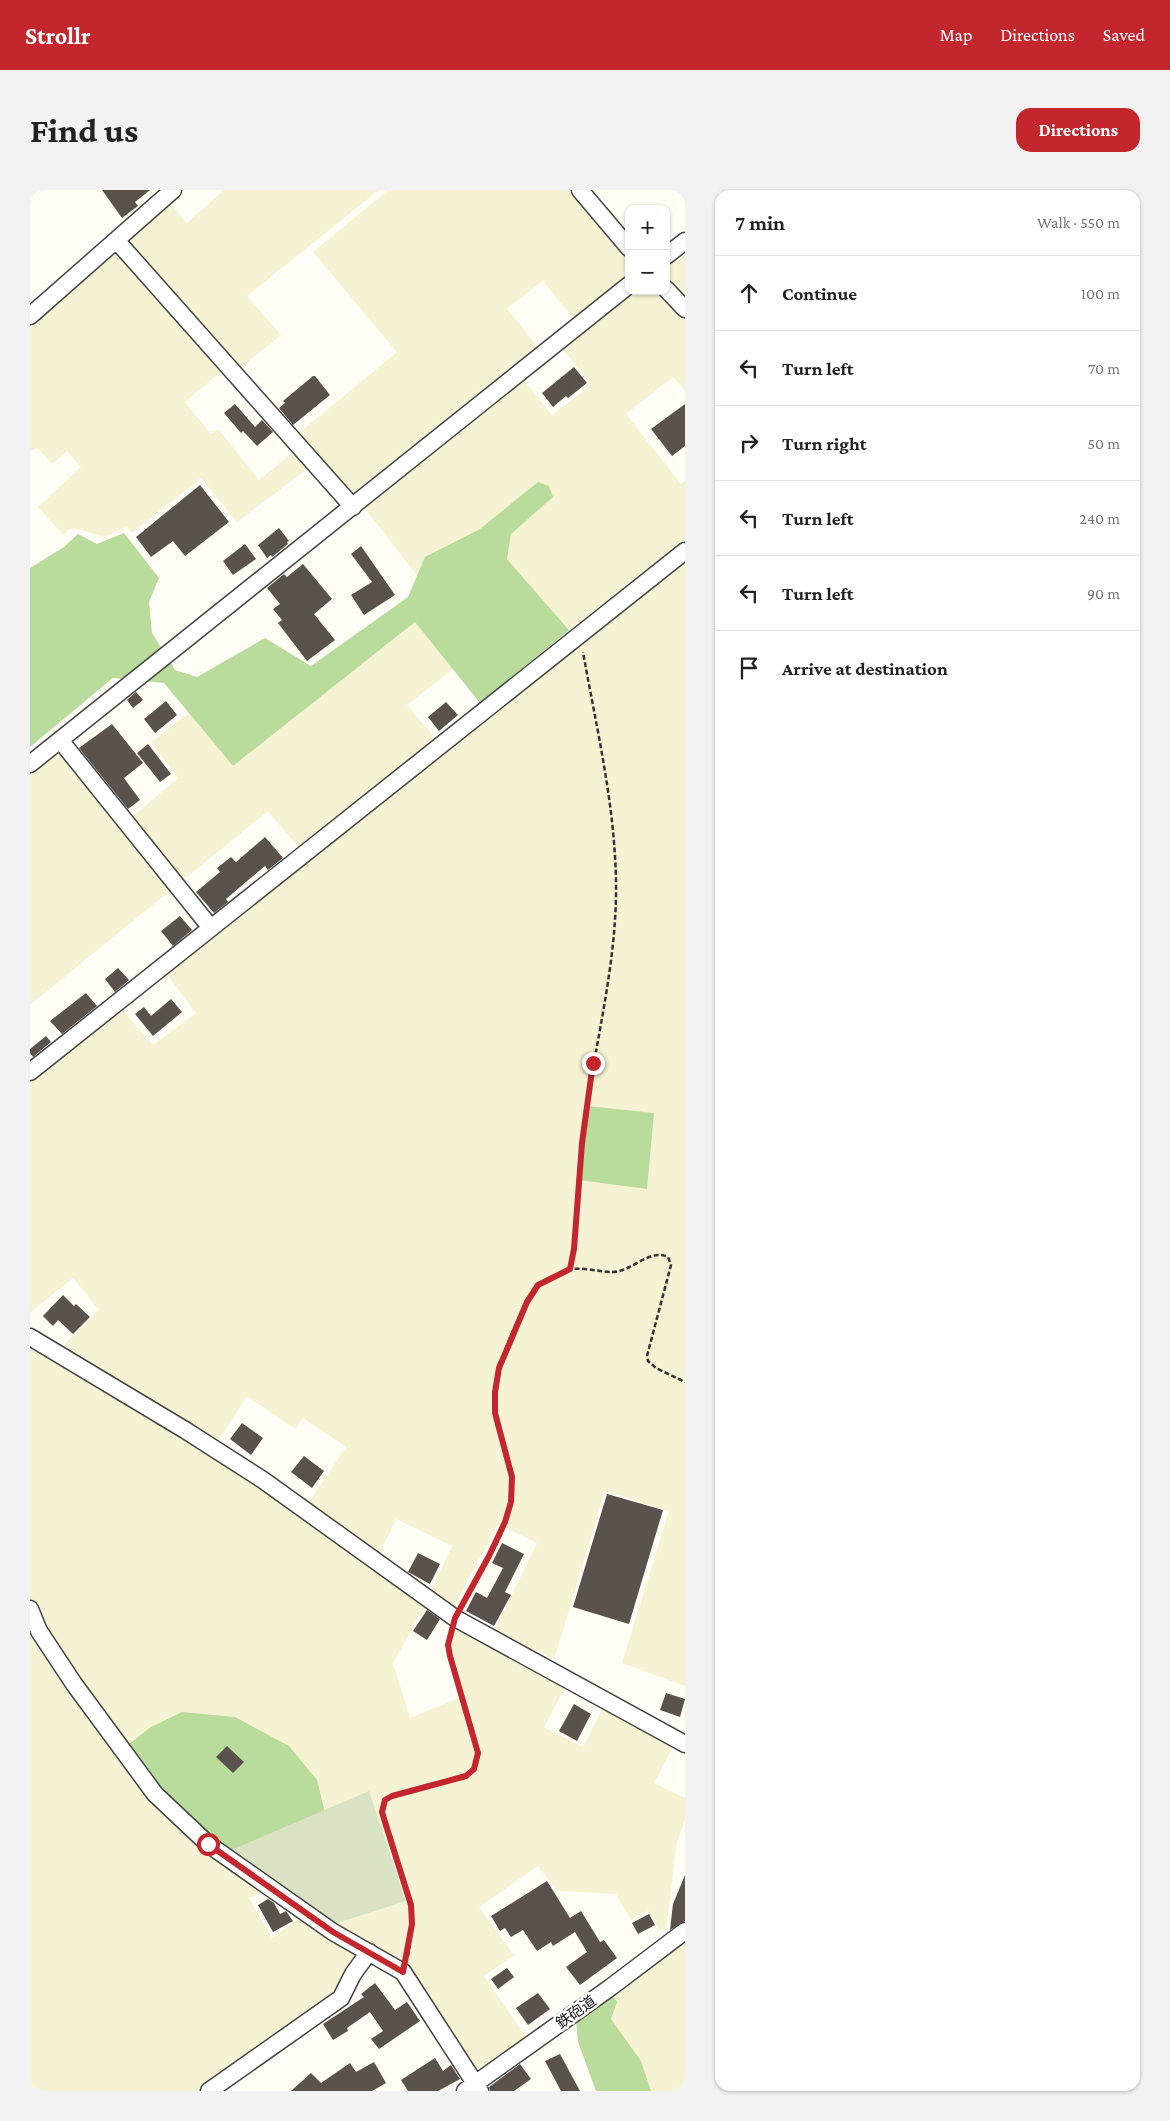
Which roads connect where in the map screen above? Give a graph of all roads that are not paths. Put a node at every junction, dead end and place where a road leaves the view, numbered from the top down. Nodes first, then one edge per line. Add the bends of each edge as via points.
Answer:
1 (174, 190) edge
2 (580, 190) edge
3 (116, 240) junction
4 (685, 241) edge
5 (625, 243) edge
6 (670, 253) edge
7 (625, 288) edge
8 (670, 293) edge
9 (685, 309) edge
10 (30, 316) edge
11 (353, 507) junction
12 (685, 551) edge
13 (60, 740) junction
14 (30, 764) edge
15 (211, 928) junction
16 (30, 1072) edge
17 (30, 1337) edge
18 (30, 1609) edge
19 (685, 1744) edge
20 (685, 1931) edge
21 (369, 1952) junction
22 (474, 2089) edge
23 (209, 2091) edge

1 - 3 street
2 - 5 street
3 - 10 street
3 - 11 street
4 - 6 street
7 - 11 street
8 - 9 street
11 - 13 street
12 - 15 street
13 - 14 street
13 - 15 street
15 - 16 street
17 - 19 street via 255,1475 455,1618
18 - 21 street via 39,1631 74,1684 155,1794 208,1844 333,1932
20 - 22 street, 鉄砲道
21 - 22 street via 403,1972
21 - 23 street via 341,1998

